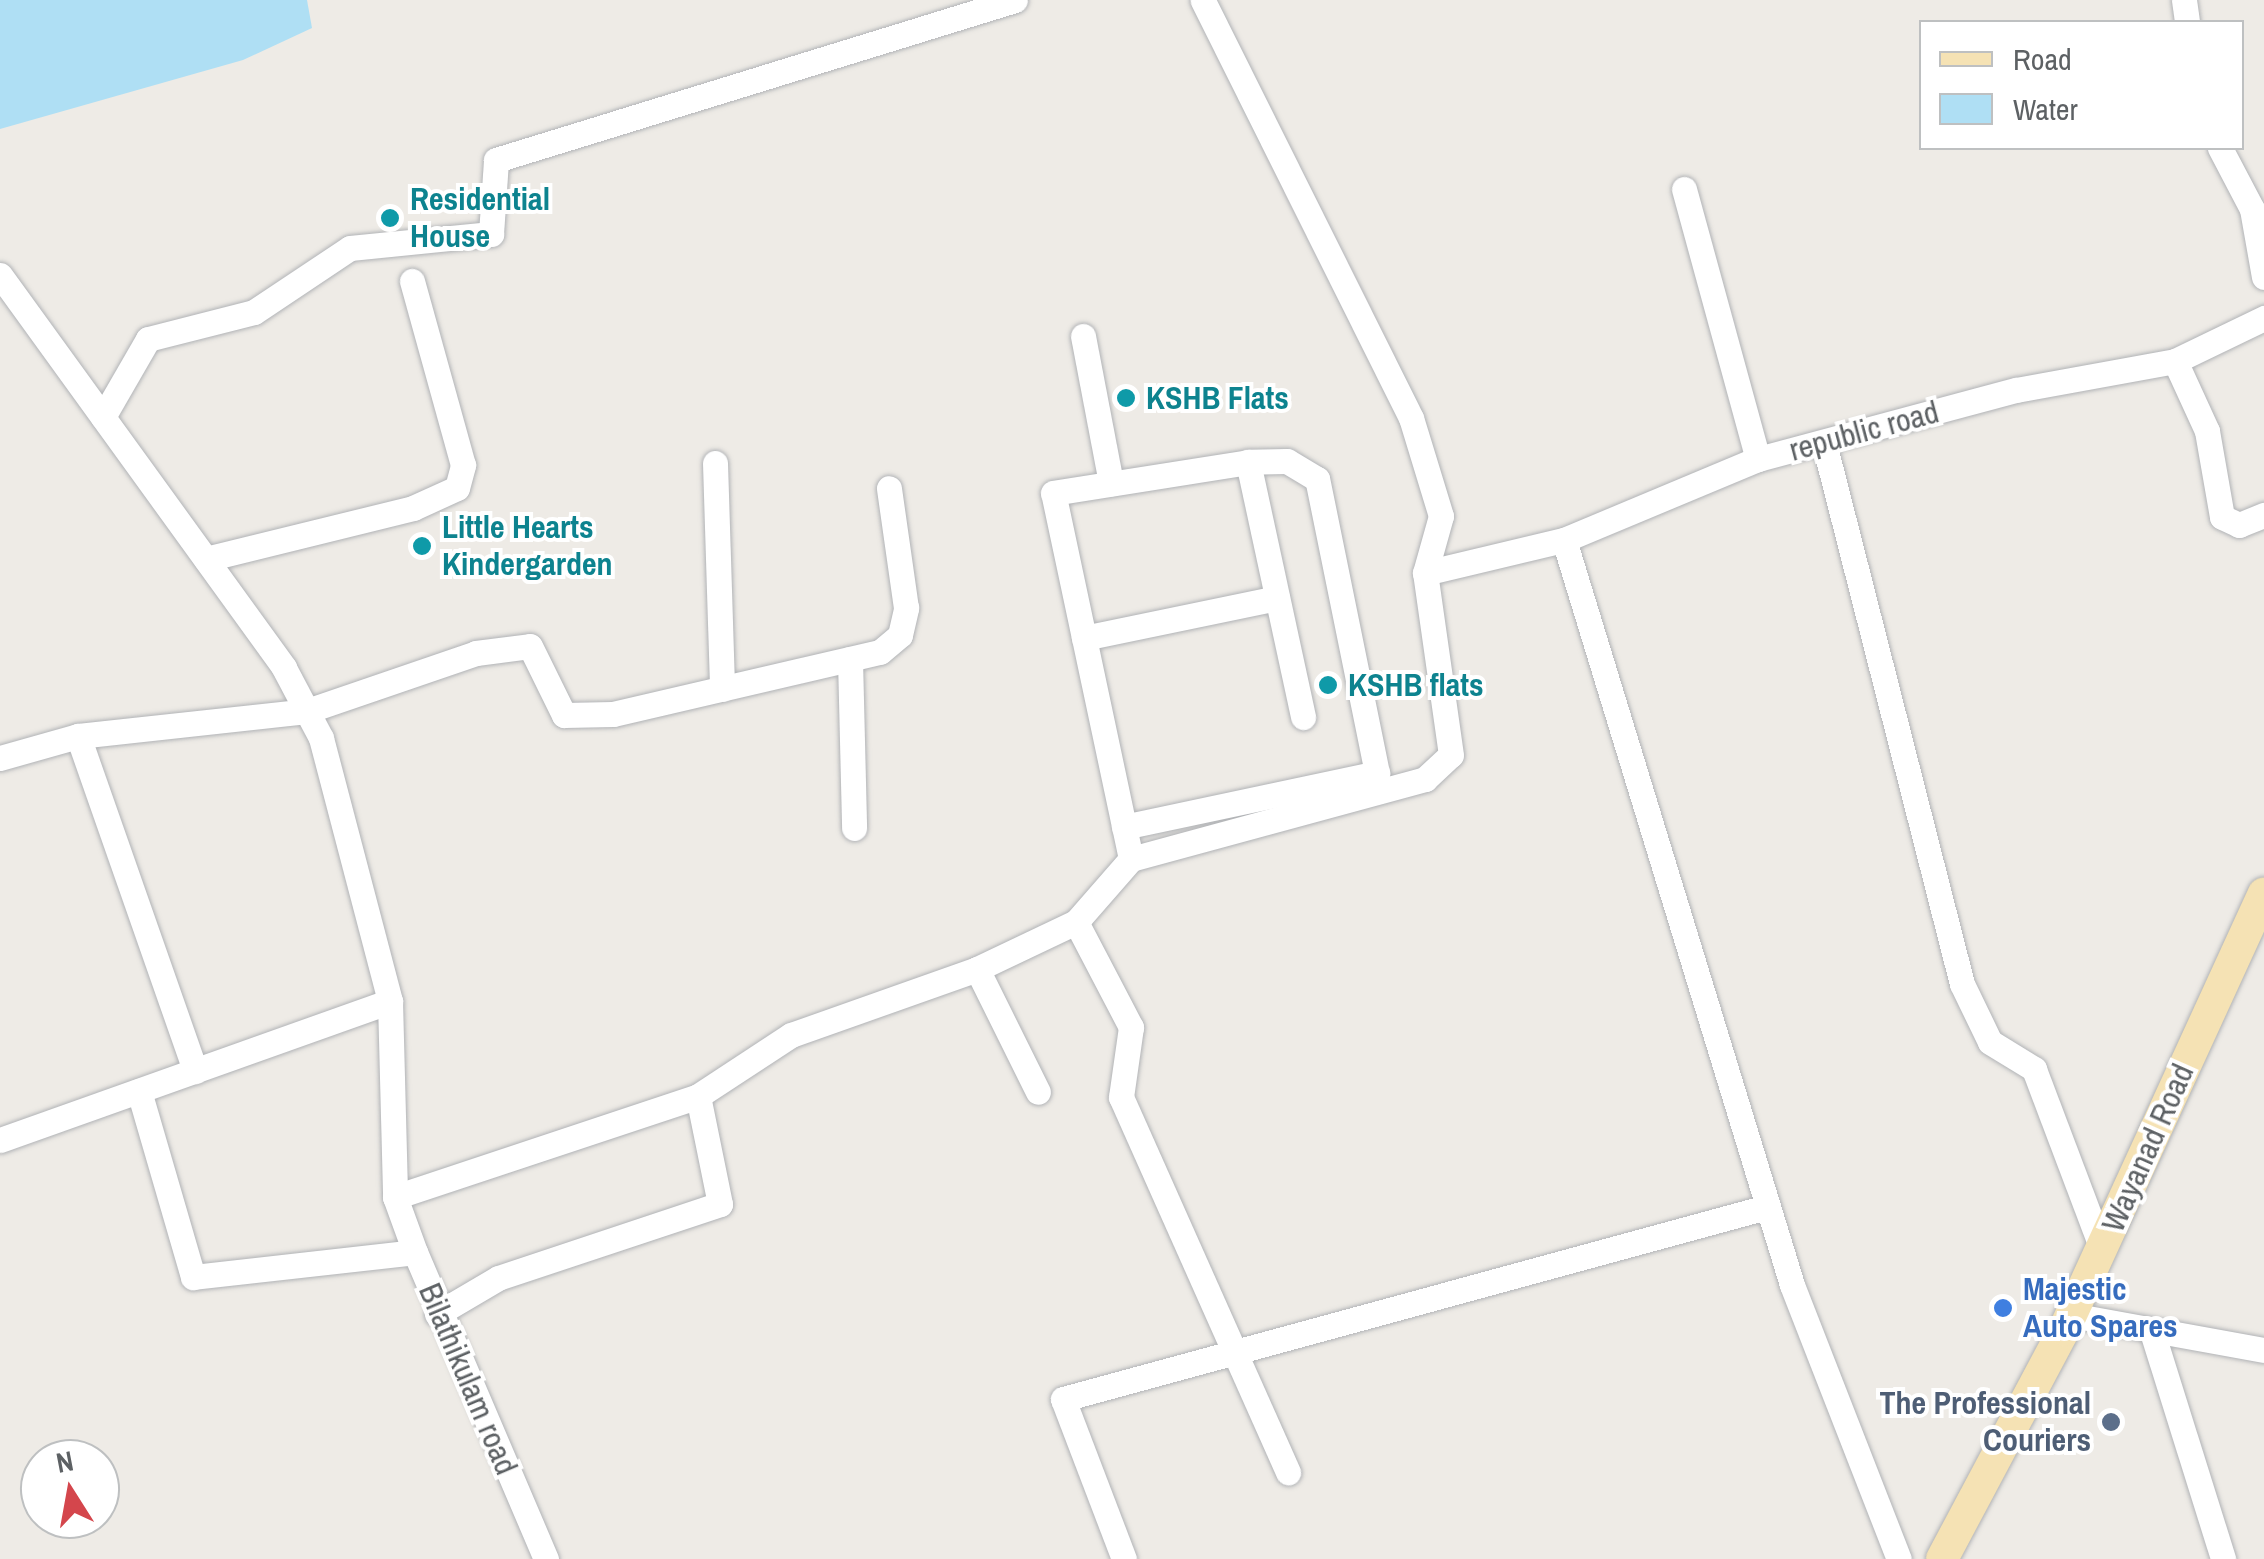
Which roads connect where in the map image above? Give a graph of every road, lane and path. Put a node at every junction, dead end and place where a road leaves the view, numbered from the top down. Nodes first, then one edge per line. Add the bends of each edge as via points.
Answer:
1 (1015, 0) edge
2 (1203, 0) edge
3 (2221, 150) edge
4 (1684, 189) dead end
5 (2258, 208) edge
6 (0, 275) edge
7 (2264, 277) edge
8 (412, 280) dead end
9 (2264, 318) edge
10 (1084, 336) dead end
11 (2175, 361) junction
12 (103, 418) junction
13 (1824, 443) junction
14 (1758, 459) junction
15 (1248, 462) junction
16 (714, 463) dead end
17 (1111, 483) junction
18 (889, 488) dead end
19 (2264, 515) edge
20 (1564, 540) junction
21 (206, 559) junction
22 (1426, 572) junction
23 (1277, 598) junction
24 (1084, 638) junction
25 (850, 659) junction
26 (722, 689) junction
27 (307, 711) junction
28 (1303, 717) dead end
29 (78, 736) junction
30 (0, 758) edge
31 (1124, 826) junction
32 (854, 828) dead end
33 (1131, 858) junction
34 (2264, 894) edge
35 (1076, 922) junction
36 (976, 969) junction
37 (390, 1001) junction
38 (195, 1071) junction
39 (139, 1091) junction
40 (1038, 1092) dead end
41 (698, 1096) junction
42 (0, 1140) edge
43 (395, 1197) junction
44 (1767, 1207) junction
45 (2102, 1250) junction
46 (415, 1252) junction
47 (437, 1314) junction
48 (2071, 1314) junction
49 (2153, 1334) junction
50 (2264, 1350) edge
51 (1236, 1354) junction
52 (1288, 1472) dead end
53 (546, 1559) edge
54 (1124, 1559) edge
55 (1899, 1559) edge
56 (1942, 1559) edge
57 (2223, 1559) edge

1 - 12 street via 496,160 492,234 350,248 254,312 148,338
2 - 22 street via 1411,418 1441,516
3 - 5 street
4 - 14 street
5 - 7 street
6 - 12 street
8 - 21 street via 463,465 457,488 414,508
9 - 11 street, republic road
10 - 17 street
11 - 13 street, republic road via 2016,390
11 - 19 street via 2207,431 2222,517 2239,525
12 - 21 street
13 - 14 street, republic road
13 - 45 street via 1962,984 1990,1042 2034,1069
14 - 20 street, republic road
15 - 17 street
15 - 23 street
15 - 31 street via 1287,461 1317,479 1377,774
16 - 26 street
17 - 24 street via 1053,492
18 - 25 street via 906,608 900,635
20 - 22 street, republic road
20 - 44 street
21 - 27 street
22 - 33 street via 1451,756 1425,779
23 - 24 street
23 - 28 street
24 - 31 street
25 - 26 street
25 - 32 street
26 - 27 street via 613,714 564,714 530,646 476,653
27 - 29 street
27 - 37 street
29 - 30 street
29 - 38 street
31 - 33 street
33 - 35 street
34 - 45 main road, Wayanad Road
35 - 36 street
35 - 51 street via 1131,1027 1121,1097
36 - 40 street
36 - 41 street via 791,1036
37 - 38 street
37 - 43 street
38 - 39 street
39 - 42 street
39 - 46 street, Bilathikulam road via 192,1277
41 - 43 street
41 - 47 street via 720,1204 498,1278
43 - 46 street
44 - 51 street
44 - 55 street
45 - 48 main road, Wayanad Road
46 - 47 street, Bilathikulam road
47 - 53 street, Bilathikulam road
48 - 49 street
48 - 56 main road, Wayanad Road
49 - 50 street
49 - 57 street
51 - 52 street
51 - 54 street via 1063,1399

